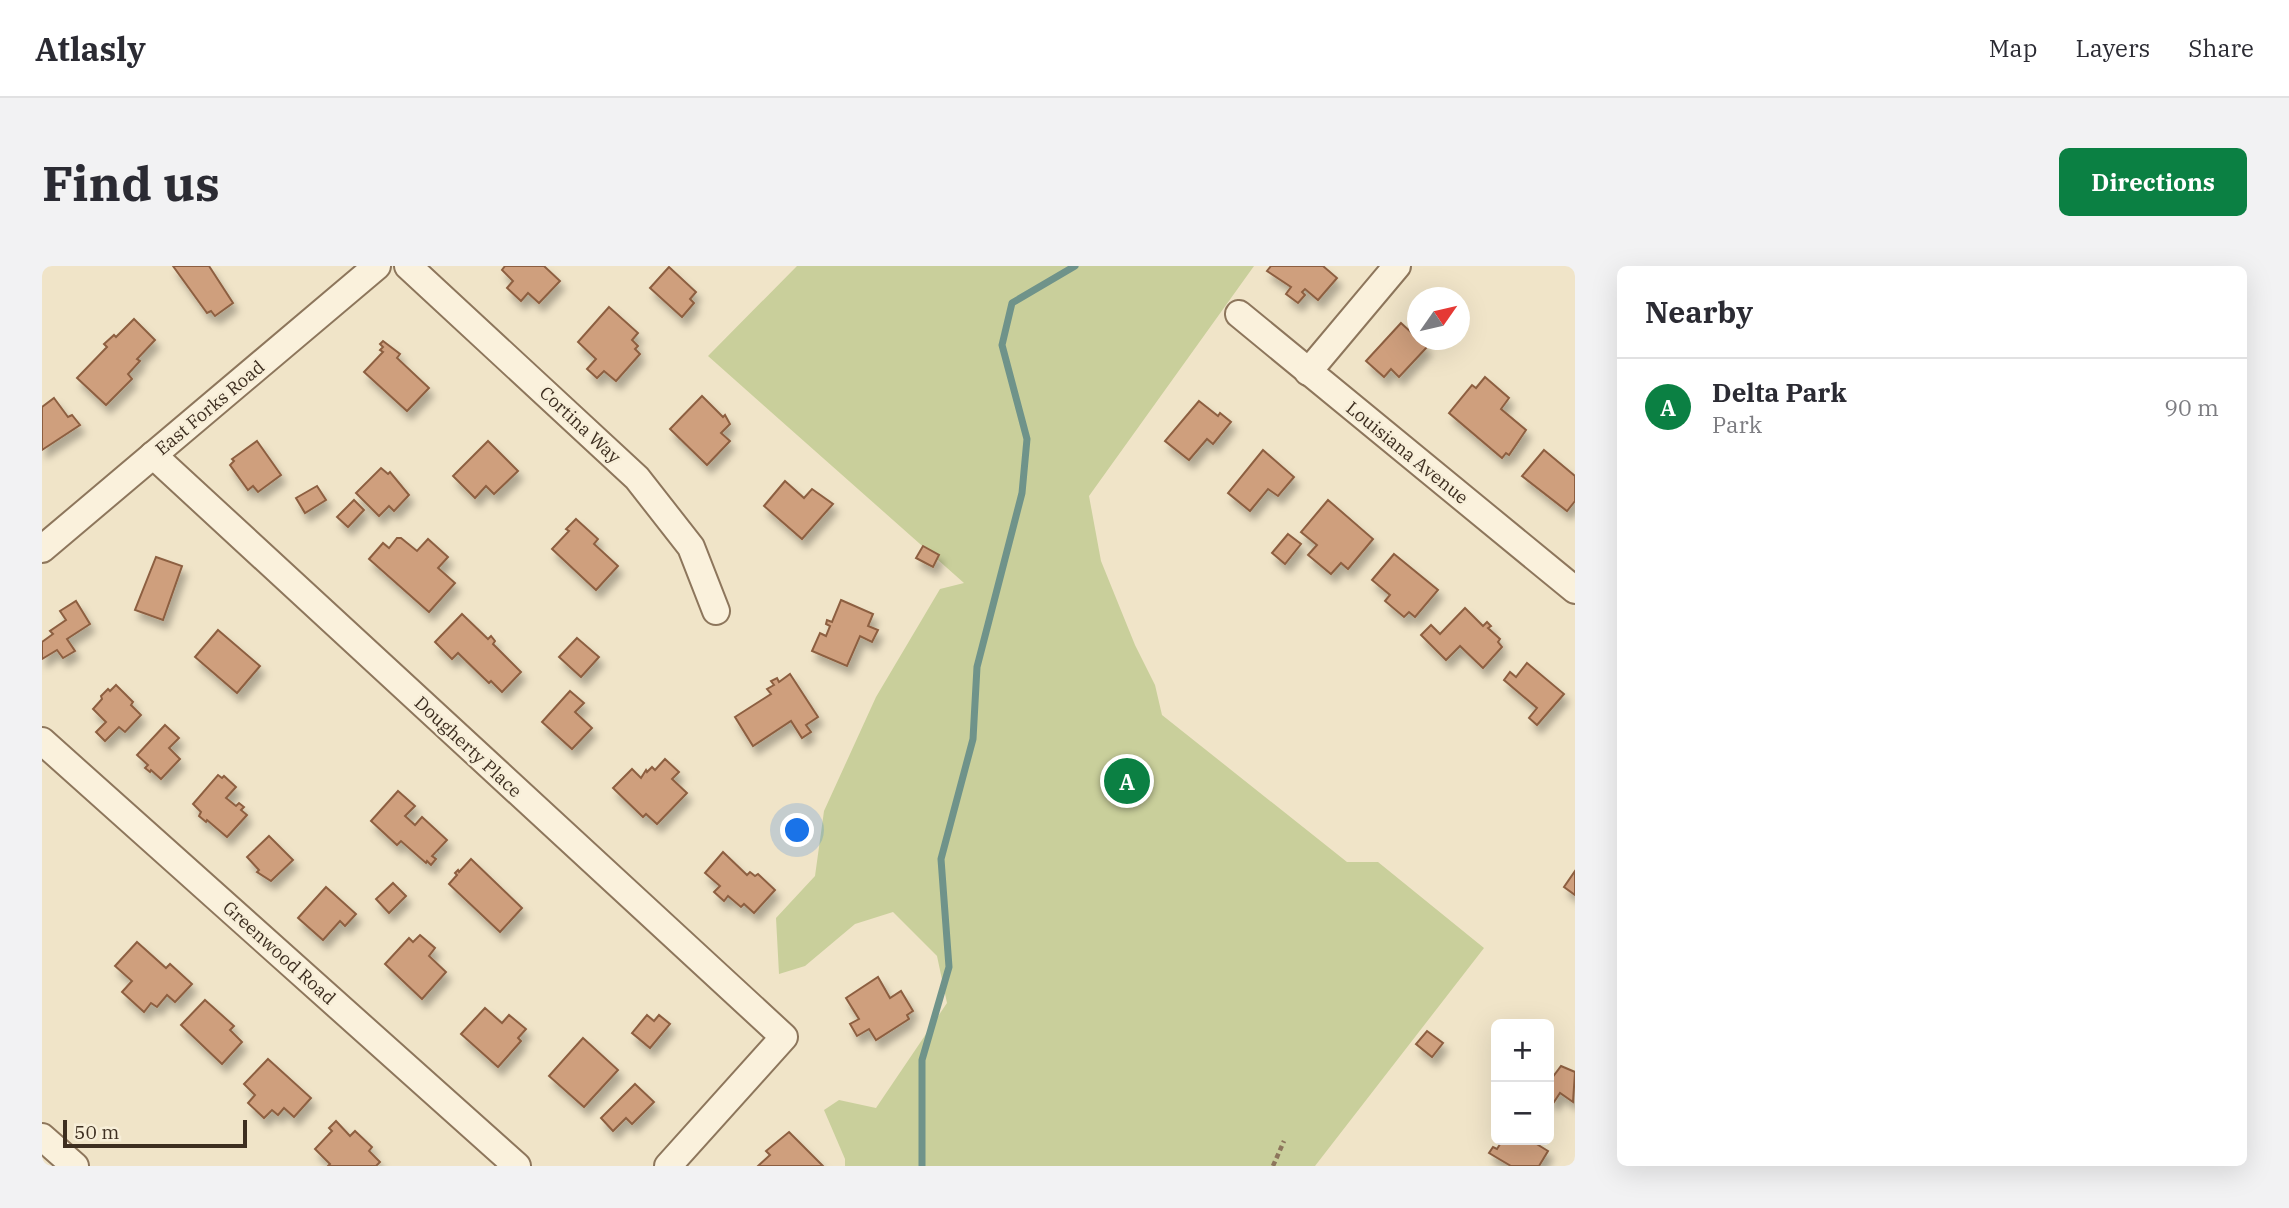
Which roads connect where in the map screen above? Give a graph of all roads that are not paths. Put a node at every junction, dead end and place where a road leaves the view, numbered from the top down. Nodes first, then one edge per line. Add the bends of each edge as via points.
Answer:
1 (377, 266) edge
2 (408, 266) edge
3 (1397, 266) edge
4 (1239, 314) dead end
5 (1308, 372) junction
6 (153, 455) junction
7 (42, 549) edge
8 (1575, 590) edge
9 (716, 611) dead end
10 (42, 741) edge
11 (42, 1137) edge
12 (75, 1166) edge
13 (517, 1166) edge
14 (668, 1166) edge

1 - 6 street, East Forks Road
2 - 9 street, Cortina Way via 637,478 691,547
3 - 5 street
4 - 5 street, Louisiana Avenue
5 - 8 street, Louisiana Avenue
6 - 7 street, East Forks Road
6 - 14 street, Dougherty Place via 784,1037
10 - 13 street, Greenwood Road
11 - 12 street

